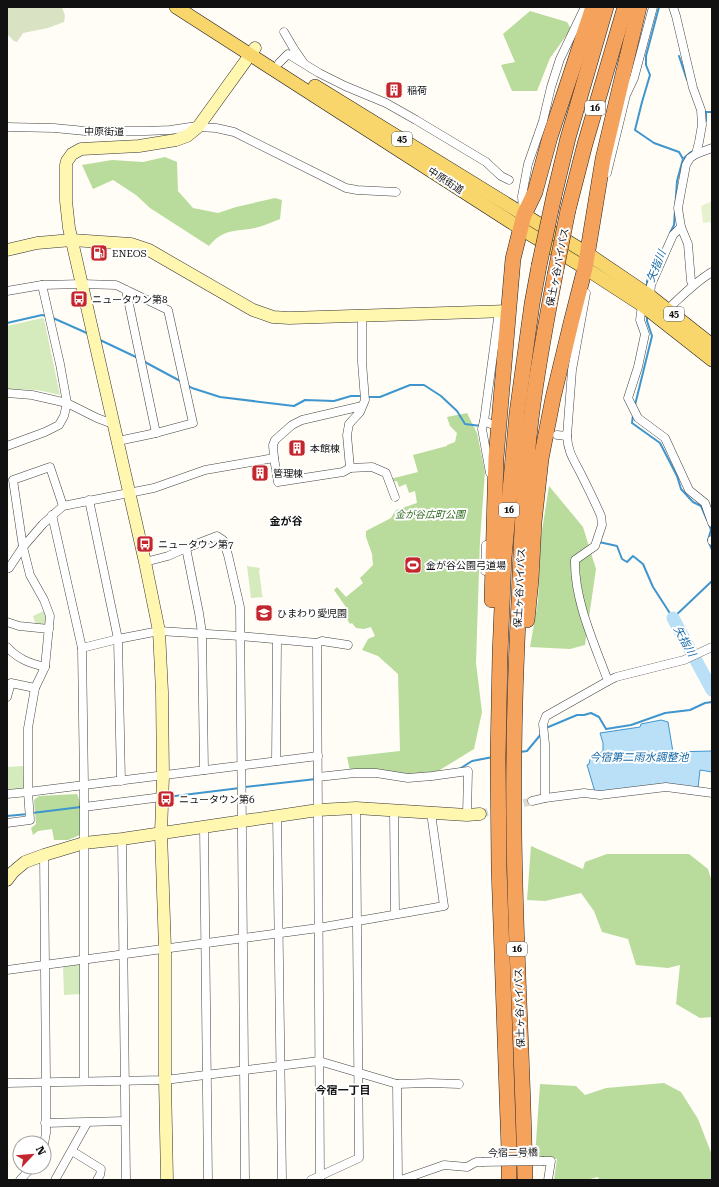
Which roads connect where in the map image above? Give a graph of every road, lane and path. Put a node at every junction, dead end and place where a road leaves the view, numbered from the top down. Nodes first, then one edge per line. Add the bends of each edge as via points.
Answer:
1 (176, 7) edge
2 (190, 7) edge
3 (585, 7) edge
4 (593, 7) edge
5 (606, 7) edge
6 (624, 7) edge
7 (639, 7) edge
8 (653, 7) edge
9 (673, 7) edge
10 (284, 32) dead end
11 (253, 51) junction
12 (279, 63) junction
13 (306, 65) junction
14 (199, 126) junction
15 (7, 128) edge
16 (712, 148) edge
17 (696, 154) junction
18 (509, 180) dead end
19 (600, 186) junction
20 (396, 192) dead end
21 (522, 221) junction
22 (681, 227) junction
23 (72, 240) junction
24 (7, 250) edge
25 (586, 261) junction
26 (712, 272) edge
27 (82, 284) junction
28 (42, 285) junction
29 (693, 285) junction
30 (126, 290) junction
31 (7, 291) edge
32 (646, 300) junction
33 (504, 311) junction
34 (664, 314) junction
35 (362, 317) junction
36 (712, 345) edge
37 (712, 360) edge
38 (7, 393) edge
39 (364, 400) junction
40 (67, 403) junction
41 (113, 424) junction
42 (156, 433) junction
43 (557, 435) dead end
44 (567, 436) junction
45 (118, 441) junction
46 (7, 446) edge
47 (274, 458) junction
48 (350, 468) junction
49 (129, 492) junction
50 (395, 497) dead end
51 (89, 500) junction
52 (63, 506) junction
53 (52, 515) junction
54 (712, 523) edge
55 (23, 547) junction
56 (186, 548) junction
57 (145, 562) junction
58 (7, 569) edge
59 (485, 571) dead end
60 (7, 622) edge
61 (51, 625) junction
62 (159, 631) junction
63 (202, 633) junction
64 (240, 636) junction
65 (118, 639) junction
66 (277, 640) junction
67 (317, 643) junction
68 (348, 644) dead end
69 (7, 647) edge
70 (712, 647) edge
71 (82, 648) junction
72 (45, 667) junction
73 (608, 681) junction
74 (35, 688) junction
75 (7, 697) edge
76 (514, 718) junction
77 (318, 756) junction
78 (498, 757) junction
79 (276, 761) junction
80 (241, 766) junction
81 (204, 770) junction
82 (163, 776) junction
83 (318, 777) junction
84 (121, 781) junction
85 (84, 785) junction
86 (28, 792) junction
87 (712, 793) edge
88 (7, 794) edge
89 (162, 797) junction
90 (546, 798) junction
91 (532, 801) tunnel mouth
92 (84, 807) junction
93 (356, 808) junction
94 (318, 810) junction
95 (394, 810) junction
96 (431, 813) junction
97 (480, 814) tunnel mouth
98 (467, 815) junction
99 (276, 816) junction
100 (242, 822) junction
101 (7, 823) edge
102 (204, 826) junction
103 (161, 833) junction
104 (122, 839) junction
105 (84, 843) junction
106 (44, 855) junction
107 (7, 880) edge
108 (395, 914) junction
109 (358, 921) junction
110 (318, 928) junction
111 (278, 934) junction
112 (243, 939) junction
113 (206, 943) junction
114 (165, 950) junction
115 (123, 955) junction
116 (84, 960) junction
117 (46, 965) junction
118 (7, 970) edge
119 (319, 1060) junction
120 (280, 1066) junction
121 (244, 1070) junction
122 (359, 1072) junction
123 (207, 1075) junction
124 (165, 1080) junction
125 (84, 1081) junction
126 (125, 1081) junction
127 (7, 1082) edge
128 (46, 1082) junction
129 (397, 1084) junction
130 (459, 1084) dead end
131 (125, 1121) junction
132 (45, 1123) junction
133 (87, 1123) junction
134 (46, 1135) edge
135 (72, 1151) junction
136 (320, 1178) edge
137 (55, 1180) edge
138 (97, 1180) edge
139 (126, 1180) edge
140 (167, 1180) edge
141 (208, 1180) edge
142 (245, 1180) edge
143 (282, 1180) edge
144 (311, 1180) edge
145 (400, 1180) edge
146 (509, 1180) edge
147 (525, 1180) edge
148 (548, 1180) edge

1 - 11 main road, 中原街道 / 45
2 - 11 main road, 中原街道 / 45
3 - 21 street via 560,59 528,164 522,196
4 - 21 highway via 550,137 535,192
5 - 78 highway, 保土ヶ谷バイパス / 16, bridge via 568,138 532,304 517,413 504,558
6 - 76 highway, 保土ヶ谷バイパス / 16, bridge via 568,210 539,364 522,532
7 - 19 highway
8 - 19 street via 634,78 626,95 608,171
9 - 17 street via 701,110 702,125
10 - 13 street
11 - 12 main road, 中原街道 / 45
11 - 14 street
11 - 21 main road, 中原街道 / 45
12 - 13 street via 288,54
12 - 21 main road, 中原街道 / 45
13 - 18 street via 345,86 386,103 486,162
14 - 15 street, 中原街道 via 146,131
14 - 20 street, 中原街道 via 234,132 346,188
14 - 23 street via 187,136 176,140 139,146 81,149 72,154 66,165 68,216
16 - 17 street
17 - 22 street via 690,158 683,175 678,208
19 - 25 highway
21 - 25 main road, 中原街道 / 45
21 - 33 highway
22 - 29 street via 688,244 690,281
22 - 32 street via 673,235
23 - 24 street via 37,243
23 - 27 street
23 - 35 street via 131,244 148,250 264,315 289,318
25 - 32 main road, 中原街道 / 45
25 - 44 street via 586,290 572,370
25 - 76 highway via 541,459 523,657
26 - 29 street
27 - 28 street
27 - 30 street via 116,284
27 - 41 street
28 - 31 street
28 - 40 street
29 - 34 street
30 - 42 street
30 - 42 street via 168,310 193,423
32 - 34 main road, 中原街道 / 45
32 - 54 street via 640,320 645,334 628,398 638,418 665,438 689,490 705,503
33 - 35 street
33 - 59 street via 488,423 482,429 490,472
33 - 78 highway via 493,565 492,650
34 - 36 main road, 中原街道 / 45
34 - 37 main road, 中原街道 / 45
35 - 39 street
38 - 40 street via 32,395
39 - 47 street via 292,425 275,440
39 - 48 street via 360,412 349,424 346,435
40 - 41 street
40 - 46 street via 59,425
41 - 45 street
42 - 45 street
43 - 44 street
44 - 73 street via 567,447 601,516 602,525 596,543 575,560 575,573 580,601
45 - 49 street
47 - 48 street via 278,482 343,472
47 - 49 street via 205,470 154,488
48 - 50 street via 372,467 386,473
49 - 51 street
49 - 57 street
51 - 52 street
51 - 65 street
52 - 53 street
52 - 55 street via 50,467 13,480
53 - 55 street
53 - 71 street via 72,620
55 - 58 street
55 - 61 street via 30,575 44,600
56 - 57 street
56 - 63 street
56 - 64 street via 217,536 222,540 240,607
57 - 62 street
60 - 61 street via 19,626
61 - 72 street
62 - 63 street
62 - 65 street
62 - 82 street
63 - 64 street
63 - 81 street
64 - 66 street
64 - 80 street
65 - 71 street
65 - 84 street
66 - 67 street
66 - 79 street
67 - 68 street via 322,641
67 - 77 street
69 - 72 street via 27,662
70 - 73 street via 684,660
71 - 85 street
72 - 74 street
73 - 90 street via 546,716 543,724
74 - 75 street via 11,683
74 - 86 street via 28,728
76 - 147 highway, 保土ヶ谷バイパス / 16 via 515,893
77 - 79 street
77 - 83 street
78 - 146 highway, 保土ヶ谷バイパス / 16
79 - 80 street
80 - 81 street
80 - 100 street
81 - 82 street
82 - 84 street
82 - 89 street
83 - 94 street
83 - 98 street via 376,773 408,778 468,771
84 - 85 street
85 - 86 street
85 - 92 street
86 - 88 street
86 - 101 street via 30,820
87 - 90 street via 666,787
89 - 92 street
89 - 103 street
90 - 91 street
92 - 105 street
93 - 94 street
93 - 95 street
93 - 109 street
94 - 99 street
94 - 110 street
95 - 96 street
95 - 108 street
96 - 98 street
96 - 108 street via 444,906
97 - 98 street
99 - 100 street
99 - 111 street
100 - 102 street
100 - 112 street
102 - 103 street
102 - 113 street
103 - 104 street
103 - 114 street
104 - 105 street
104 - 115 street
105 - 106 street
105 - 116 street
106 - 107 street via 26,862
106 - 117 street
108 - 109 street
109 - 110 street
109 - 122 street
110 - 111 street
110 - 119 street
111 - 112 street
111 - 120 street
112 - 113 street
112 - 121 street
113 - 114 street
113 - 123 street
114 - 115 street
114 - 124 street
115 - 116 street
115 - 126 street
116 - 117 street
116 - 125 street
117 - 118 street
117 - 128 street
119 - 120 street
119 - 122 street
119 - 136 street
120 - 121 street
120 - 143 street
121 - 123 street
121 - 142 street
122 - 129 street
122 - 136 street via 359,1158
123 - 124 street
123 - 141 street
124 - 126 street
124 - 140 street
125 - 126 street
125 - 128 street
126 - 131 street
127 - 128 street
128 - 132 street
129 - 130 street
129 - 145 street
131 - 133 street
131 - 139 street
132 - 133 street
132 - 134 street
133 - 135 street
135 - 137 street
135 - 138 street via 101,1169
136 - 144 street
145 - 148 street, 今宿二号橋, bridge via 444,1165 467,1167 476,1162 551,1161

